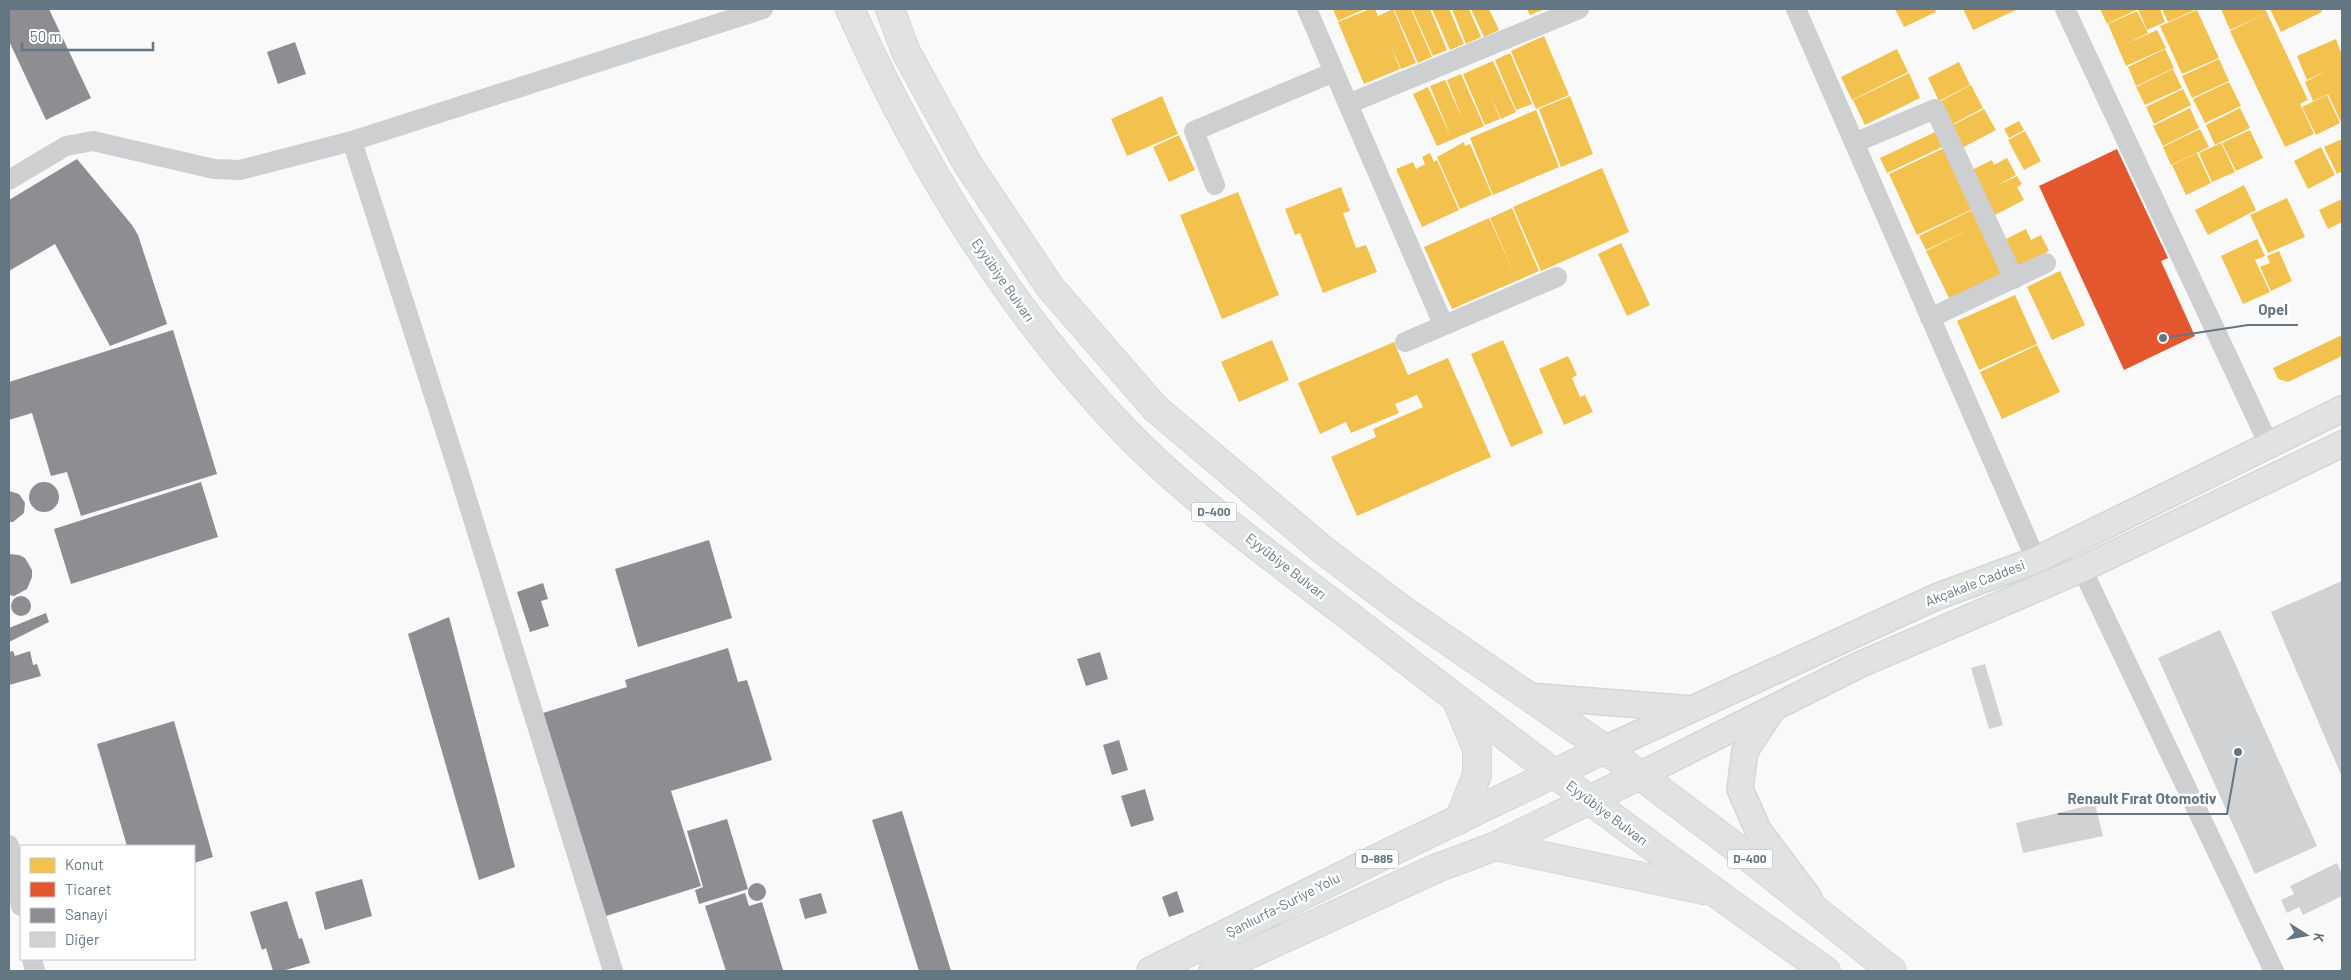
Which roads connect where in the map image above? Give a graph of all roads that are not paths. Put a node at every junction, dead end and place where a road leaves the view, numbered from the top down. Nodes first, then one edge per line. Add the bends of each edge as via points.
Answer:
1 (763, 9) edge
2 (850, 9) edge
3 (890, 9) edge
4 (1307, 9) edge
5 (1576, 9) edge
6 (1796, 9) edge
7 (2065, 9) edge
8 (1334, 72) junction
9 (1348, 104) junction
10 (352, 141) junction
11 (1854, 142) junction
12 (9, 180) edge
13 (1215, 185) dead end
14 (2046, 263) dead end
15 (1557, 277) dead end
16 (2014, 279) junction
17 (1930, 318) junction
18 (1443, 324) junction
19 (1405, 342) dead end
20 (2342, 409) edge
21 (2342, 444) edge
22 (2269, 445) junction
23 (2036, 560) junction
24 (2082, 569) junction
25 (1528, 696) junction
26 (1457, 699) junction
27 (1774, 708) junction
28 (1694, 710) junction
29 (1605, 749) junction
30 (1555, 773) junction
31 (1640, 775) junction
32 (1590, 800) junction
33 (1459, 820) junction
34 (9, 845) edge
35 (1496, 846) junction
36 (1713, 892) junction
37 (20, 901) edge
38 (1824, 918) junction
39 (613, 971) edge
40 (1151, 971) edge
41 (1213, 971) edge
42 (1826, 971) edge
43 (1892, 971) edge
44 (2274, 971) edge

1 - 10 street
2 - 26 highway, Eyyübiye Bulvarı / D-400 via 879,74 932,173 1010,293 1062,360 1122,428 1185,489
3 - 25 highway, D-400 via 906,52 978,180 1050,287 1155,408 1323,550 1400,608
4 - 8 street
5 - 9 street
6 - 11 street
7 - 22 street
8 - 9 street
8 - 13 street via 1194,131
9 - 18 street
10 - 12 street via 280,161 227,170 107,144 79,142 66,146
10 - 39 street via 466,495
11 - 16 street via 1935,110
11 - 17 street
14 - 16 street
15 - 18 street
16 - 17 street
17 - 23 street
18 - 19 street
20 - 22 main road, Akçakale Caddesi
21 - 24 main road, Akçakale Caddesi
22 - 23 main road, Akçakale Caddesi
23 - 28 main road, Akçakale Caddesi via 1936,597
24 - 27 main road, Akçakale Caddesi via 1859,665
24 - 44 street
25 - 28 main road
25 - 29 highway, D-400
26 - 30 highway, Eyyübiye Bulvarı / D-400
26 - 33 highway via 1477,749 1477,775
27 - 31 main road, Akçakale Caddesi
27 - 38 main road via 1745,751 1740,789 1758,830
28 - 29 main road, Akçakale Caddesi
29 - 30 highway, Şanlıurfa-Suriye Yolu / D-885
29 - 31 highway, D-400
30 - 32 highway, Eyyübiye Bulvarı / D-400
30 - 33 highway, Şanlıurfa-Suriye Yolu / D-885
31 - 32 highway, Şanlıurfa-Suriye Yolu
31 - 38 highway, D-400
32 - 35 highway, Şanlıurfa-Suriye Yolu
32 - 36 highway, Eyyübiye Bulvarı / D-400
33 - 40 highway, Şanlıurfa-Suriye Yolu / D-885
34 - 37 street
35 - 36 highway
35 - 41 highway, Şanlıurfa-Suriye Yolu / D-885 via 1437,868
36 - 42 highway, D-400
38 - 43 highway, D-400

